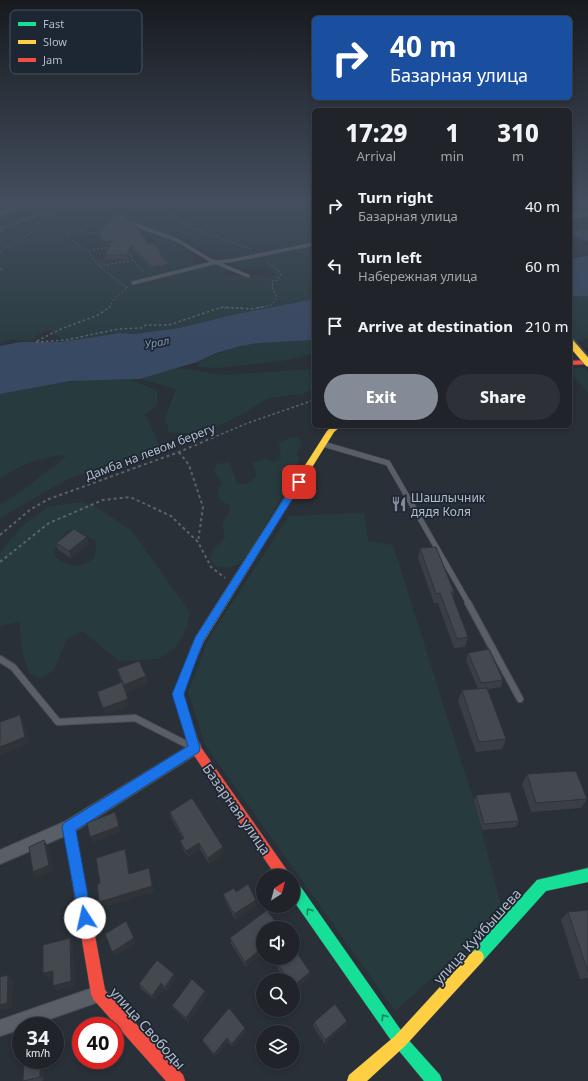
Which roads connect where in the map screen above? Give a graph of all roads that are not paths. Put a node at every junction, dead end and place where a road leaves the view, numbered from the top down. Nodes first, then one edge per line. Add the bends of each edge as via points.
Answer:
1 (201, 254) edge
2 (263, 254) edge
3 (217, 262) junction
4 (248, 276) dead end
5 (134, 283) road end
6 (572, 344) edge
7 (572, 363) edge
8 (588, 363) edge
9 (335, 428) edge
10 (323, 444) junction
11 (0, 659) edge
12 (520, 699) dead end
13 (194, 748) junction
14 (69, 827) junction
15 (0, 857) edge
16 (279, 869) edge
17 (588, 875) edge
18 (300, 898) edge
19 (98, 994) junction
20 (0, 1028) edge
21 (400, 1041) junction
22 (177, 1081) edge
23 (355, 1081) edge
24 (434, 1081) edge

1 - 3 lane
2 - 3 lane
3 - 4 lane
3 - 5 lane
6 - 8 main road, bridge
7 - 8 main road
9 - 10 main road, Базарная улица
10 - 12 lane via 388,463 451,571
10 - 13 main road, Базарная улица via 200,638 178,694
11 - 13 lane via 13,667 58,722 135,718
13 - 14 street
13 - 16 main road, Базарная улица
14 - 15 street
14 - 19 main road, улица Свободы
17 - 21 main road, улица Куйбышева via 542,885
21 -> 18 main road
19 - 20 street
19 - 22 main road, улица Свободы
21 - 23 main road, улица Куйбышева
21 - 24 main road

